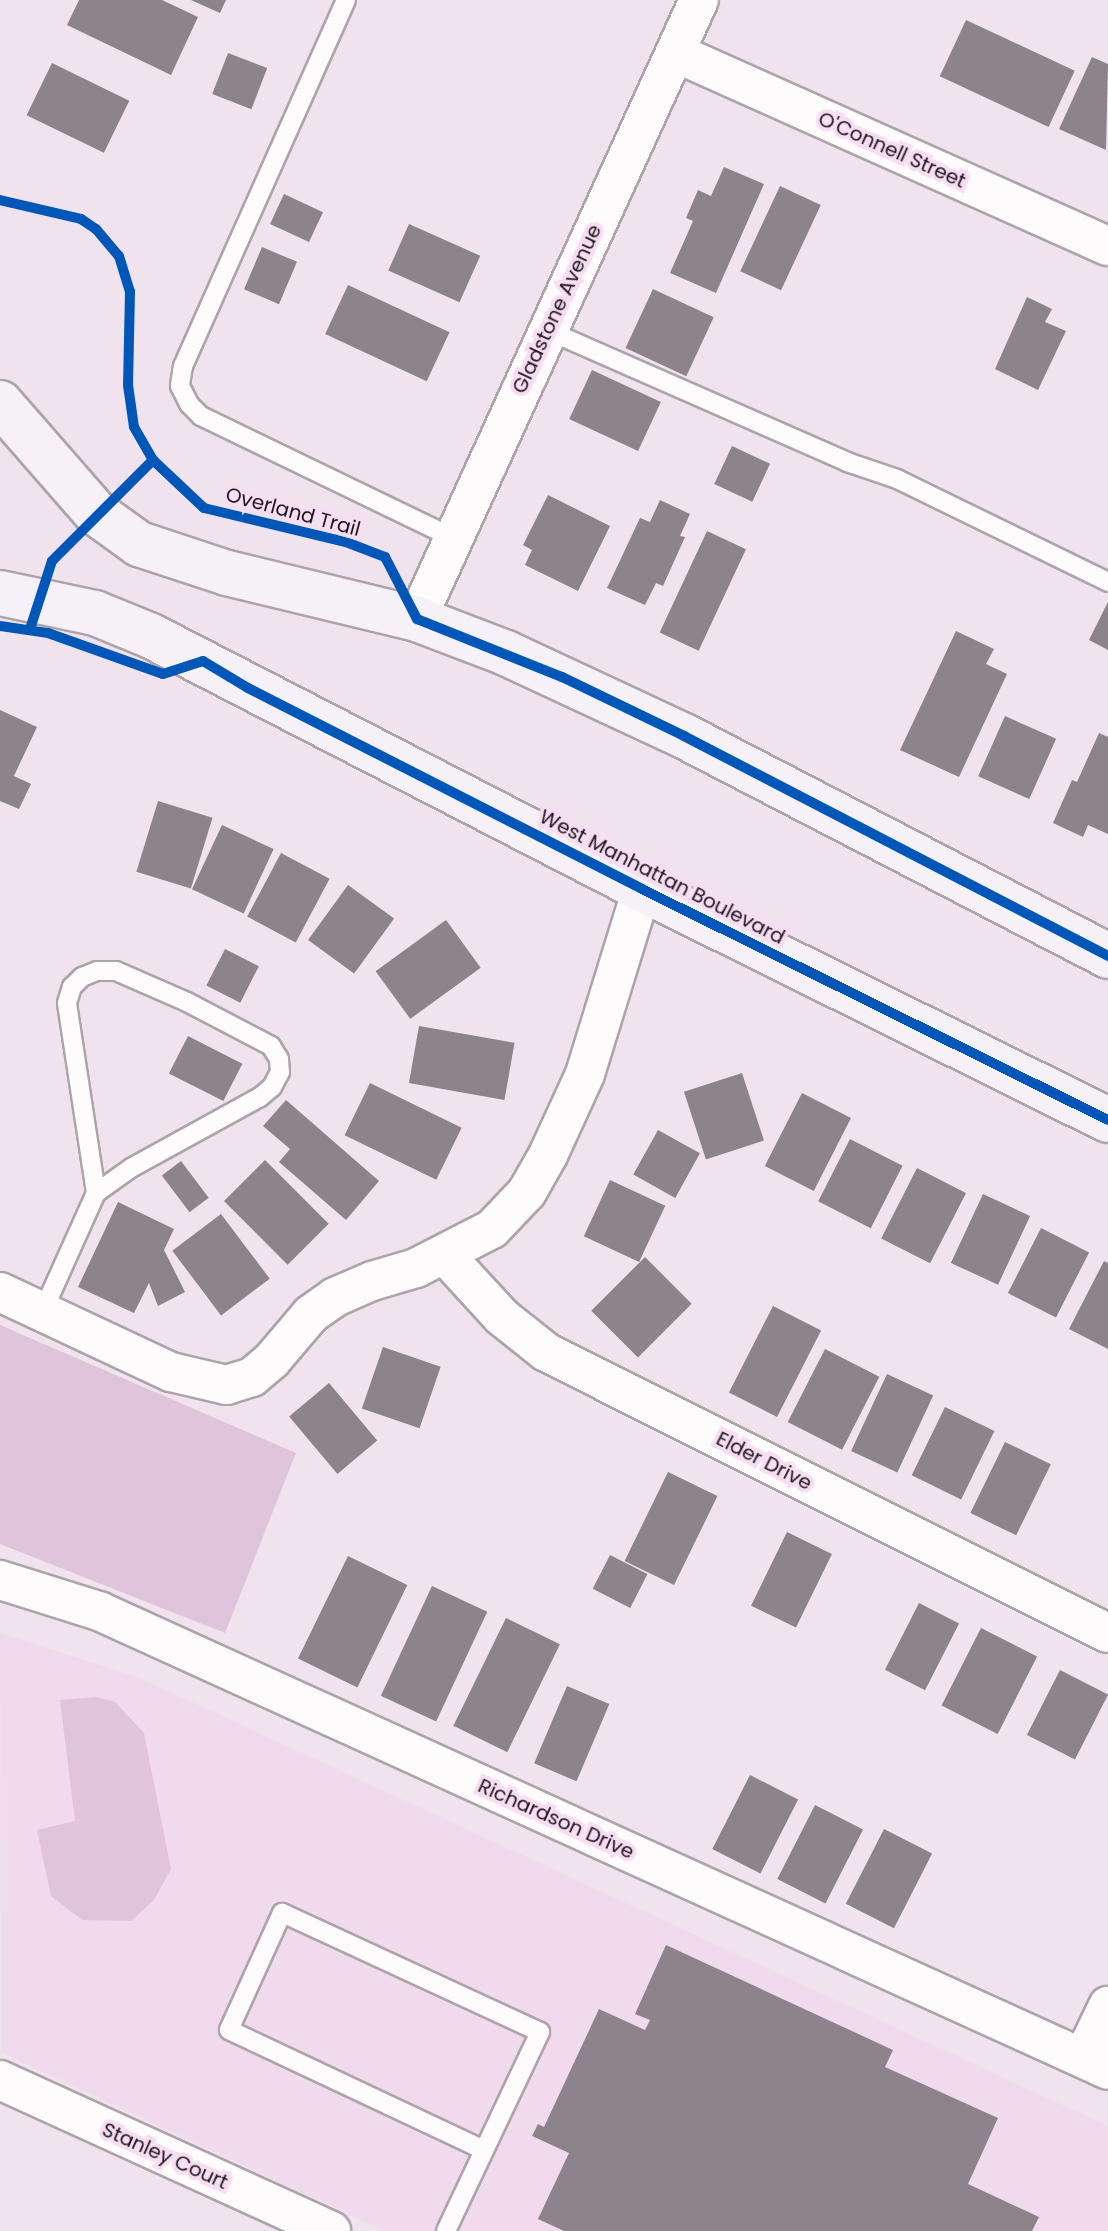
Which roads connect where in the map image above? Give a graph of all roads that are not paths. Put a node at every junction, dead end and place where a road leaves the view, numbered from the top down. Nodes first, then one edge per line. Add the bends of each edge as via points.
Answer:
1 (346, 0) edge
2 (699, 0) edge
3 (676, 53) junction
4 (1108, 246) edge
5 (547, 330) junction
6 (0, 403) edge
7 (453, 538) junction
8 (1108, 582) edge
9 (0, 593) edge
10 (417, 619) junction
11 (642, 889) junction
12 (1108, 956) edge
13 (1108, 1120) edge
14 (96, 1193) junction
15 (445, 1255) junction
16 (0, 1292) edge
17 (42, 1313) junction
18 (0, 1580) edge
19 (1108, 1633) edge
20 (1108, 2006) edge
21 (1096, 2064) edge
22 (0, 2080) edge
23 (484, 2150) junction
24 (331, 2231) edge
25 (446, 2231) edge

1 - 7 lane via 183,366 180,386 201,416
2 - 3 street, Gladstone Avenue
3 - 4 street, O'Connell Street
3 - 5 street, Gladstone Avenue
5 - 7 street, Gladstone Avenue
5 - 8 lane via 897,479
6 - 10 main road via 96,513 139,544 227,573
7 - 10 street, Gladstone Avenue
9 - 11 main road, West Manhattan Boulevard via 95,613 151,636
10 - 12 main road via 562,677 684,736
11 - 13 main road, West Manhattan Boulevard
11 - 15 street via 585,1074 548,1155 527,1192 492,1229
14 - 14 lane via 67,1003 82,977 116,971 271,1046 280,1072 272,1087
14 - 17 lane
15 - 17 street via 335,1297 311,1314 252,1377 226,1385 171,1372
15 - 19 street, Elder Drive via 502,1317 546,1352
16 - 17 street
18 - 21 street, Richardson Drive via 99,1611
20 - 21 street
22 - 24 street, Stanley Court
23 - 23 lane via 540,2032 282,1913 229,2030
23 - 25 lane

